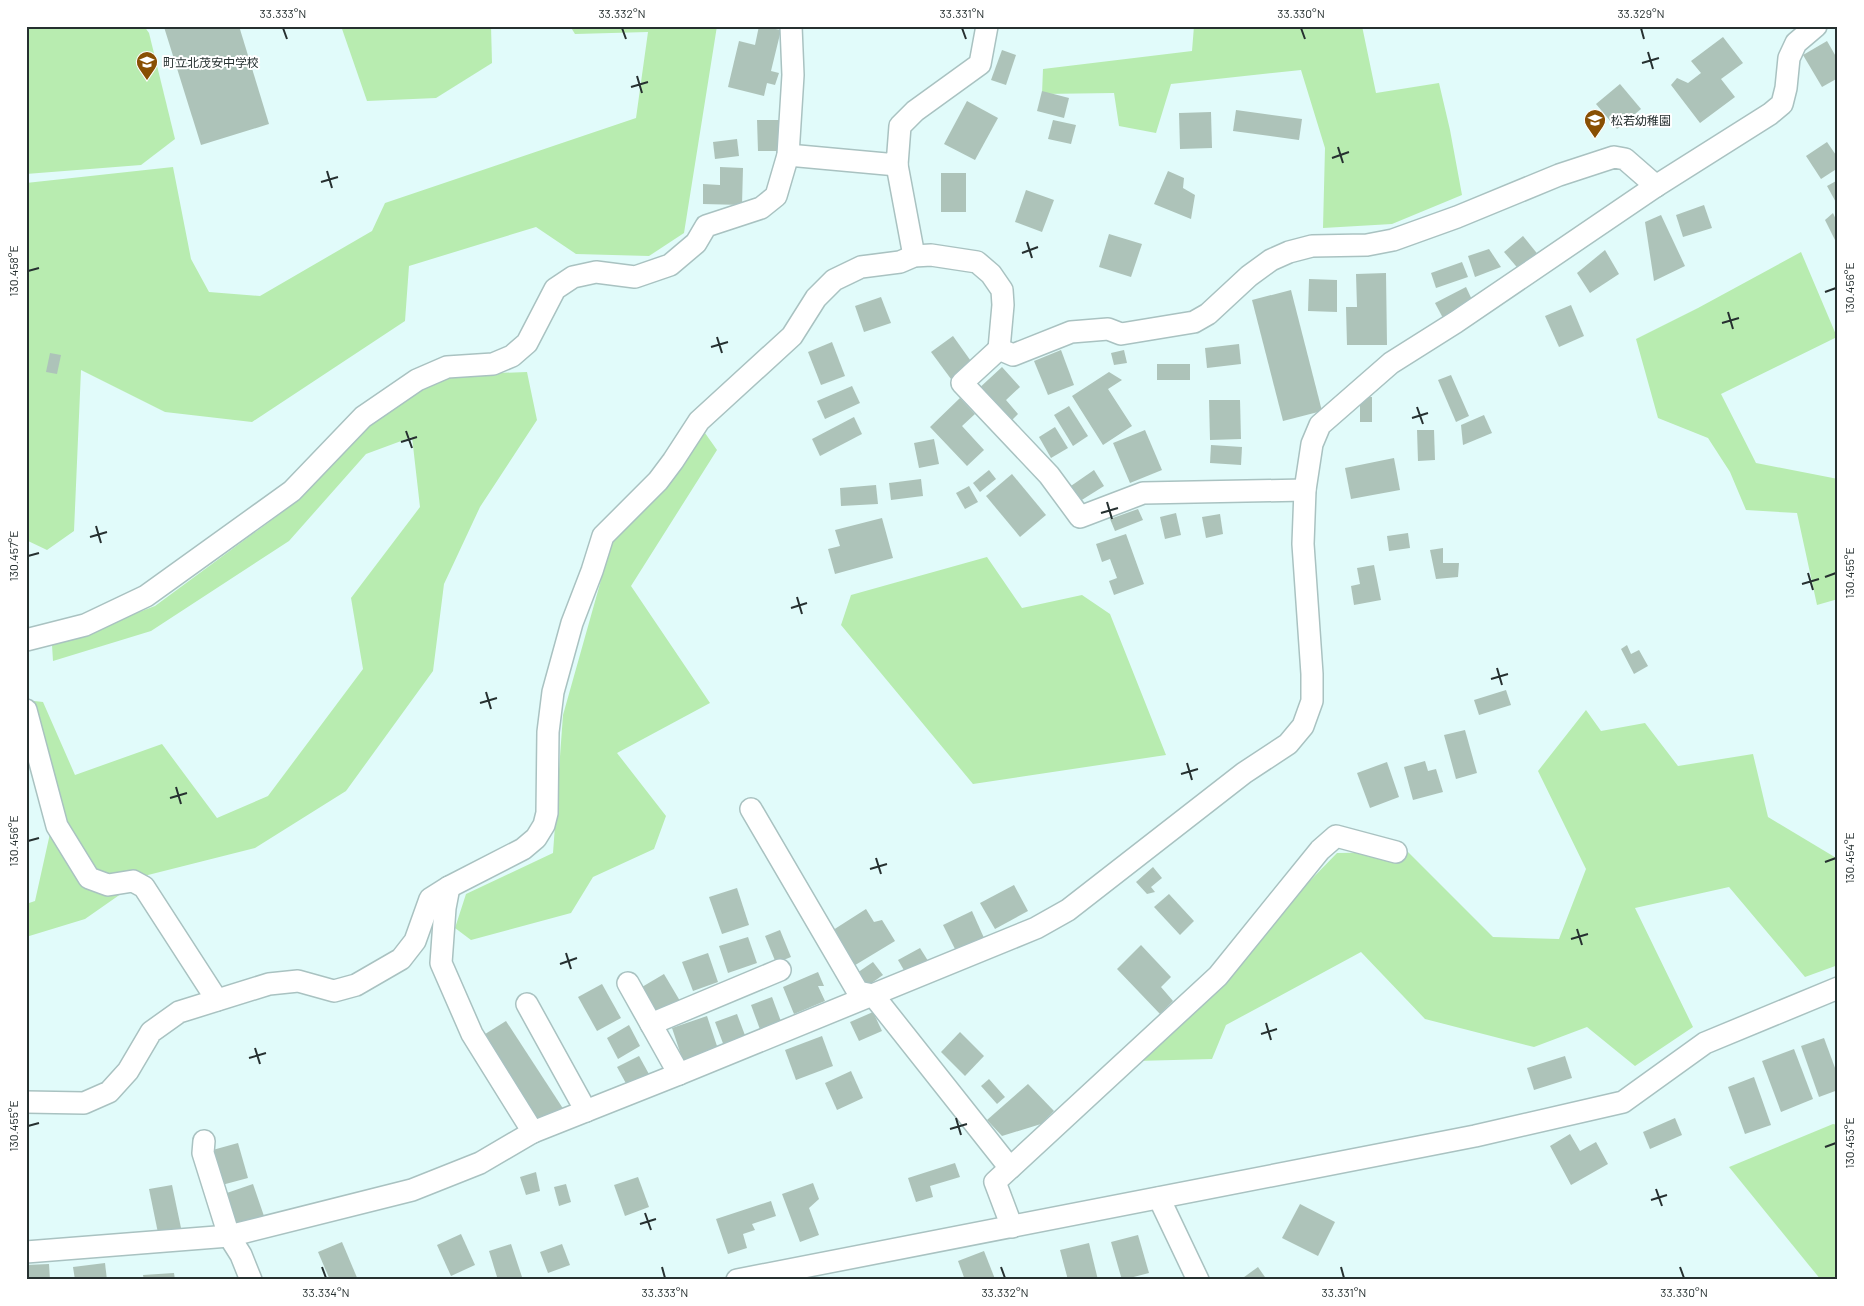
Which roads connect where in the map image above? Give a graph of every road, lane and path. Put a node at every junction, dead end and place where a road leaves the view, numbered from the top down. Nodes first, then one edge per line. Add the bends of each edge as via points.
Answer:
1 (791, 26) edge
2 (987, 26) edge
3 (1816, 26) edge
4 (788, 155) junction
5 (897, 165) junction
6 (1656, 186) junction
7 (914, 256) junction
8 (999, 349) junction
9 (1305, 490) junction
10 (26, 640) edge
11 (26, 710) edge
12 (751, 809) dead end
13 (1396, 852) dead end
14 (449, 887) junction
15 (780, 970) dead end
16 (628, 983) dead end
17 (1838, 988) edge
18 (873, 995) junction
19 (217, 1000) junction
20 (527, 1004) dead end
21 (651, 1024) junction
22 (679, 1074) junction
23 (26, 1102) edge
24 (586, 1111) junction
25 (533, 1132) junction
26 (204, 1141) dead end
27 (1010, 1168) junction
28 (1159, 1198) junction
29 (1012, 1227) junction
30 (229, 1236) junction
31 (26, 1252) edge
32 (251, 1280) edge
33 (737, 1280) edge
34 (1198, 1280) edge

1 - 4 street via 793,75
2 - 5 street via 980,64 915,111 900,126
3 - 6 street via 1796,43 1788,58 1782,104
4 - 5 street
4 - 10 street via 776,196 761,208 706,226 696,243 670,265 635,276 596,272 573,277 555,289 527,343 512,356 493,364 447,367 418,380 363,417 292,491 146,596 85,625
5 - 7 street
6 - 8 street via 1625,159 1614,157 1393,240 1367,245 1312,246 1289,252 1249,276 1208,314 1194,322 1122,334 1108,329 1071,332 1013,355
6 - 9 street via 1391,363 1342,404 1320,425 1312,444
7 - 8 street via 931,255 977,262 991,274 1002,290
7 - 14 street via 900,262 861,267 834,280 816,298 792,336 699,421 658,481 603,536 572,623 553,692 544,825 536,838 522,849
8 - 9 street via 962,383 1049,475 1080,516 1143,493
9 - 18 street via 1303,544 1312,702 1303,726 1288,744 1244,773 1068,910 1036,928
11 - 19 street via 57,826 89,878 108,885 133,881 144,887
12 - 18 street via 858,992
13 - 27 street via 1336,836 1320,850 1218,976
14 - 19 street via 430,899 415,941 401,959 356,985 334,991 298,981 269,984
14 - 25 street via 441,962 472,1034
15 - 21 street
16 - 21 street
17 - 28 street via 1705,1043 1623,1102 1475,1136
18 - 22 street
18 - 27 street
19 - 23 street via 179,1012 151,1032 128,1071 109,1092 84,1103
20 - 24 street
21 - 22 street
22 - 24 street
24 - 25 street
25 - 30 street via 480,1163 412,1190
26 - 30 street via 203,1153
27 - 29 street via 995,1182
28 - 29 street
28 - 34 street
29 - 33 street
30 - 31 street
30 - 32 street

